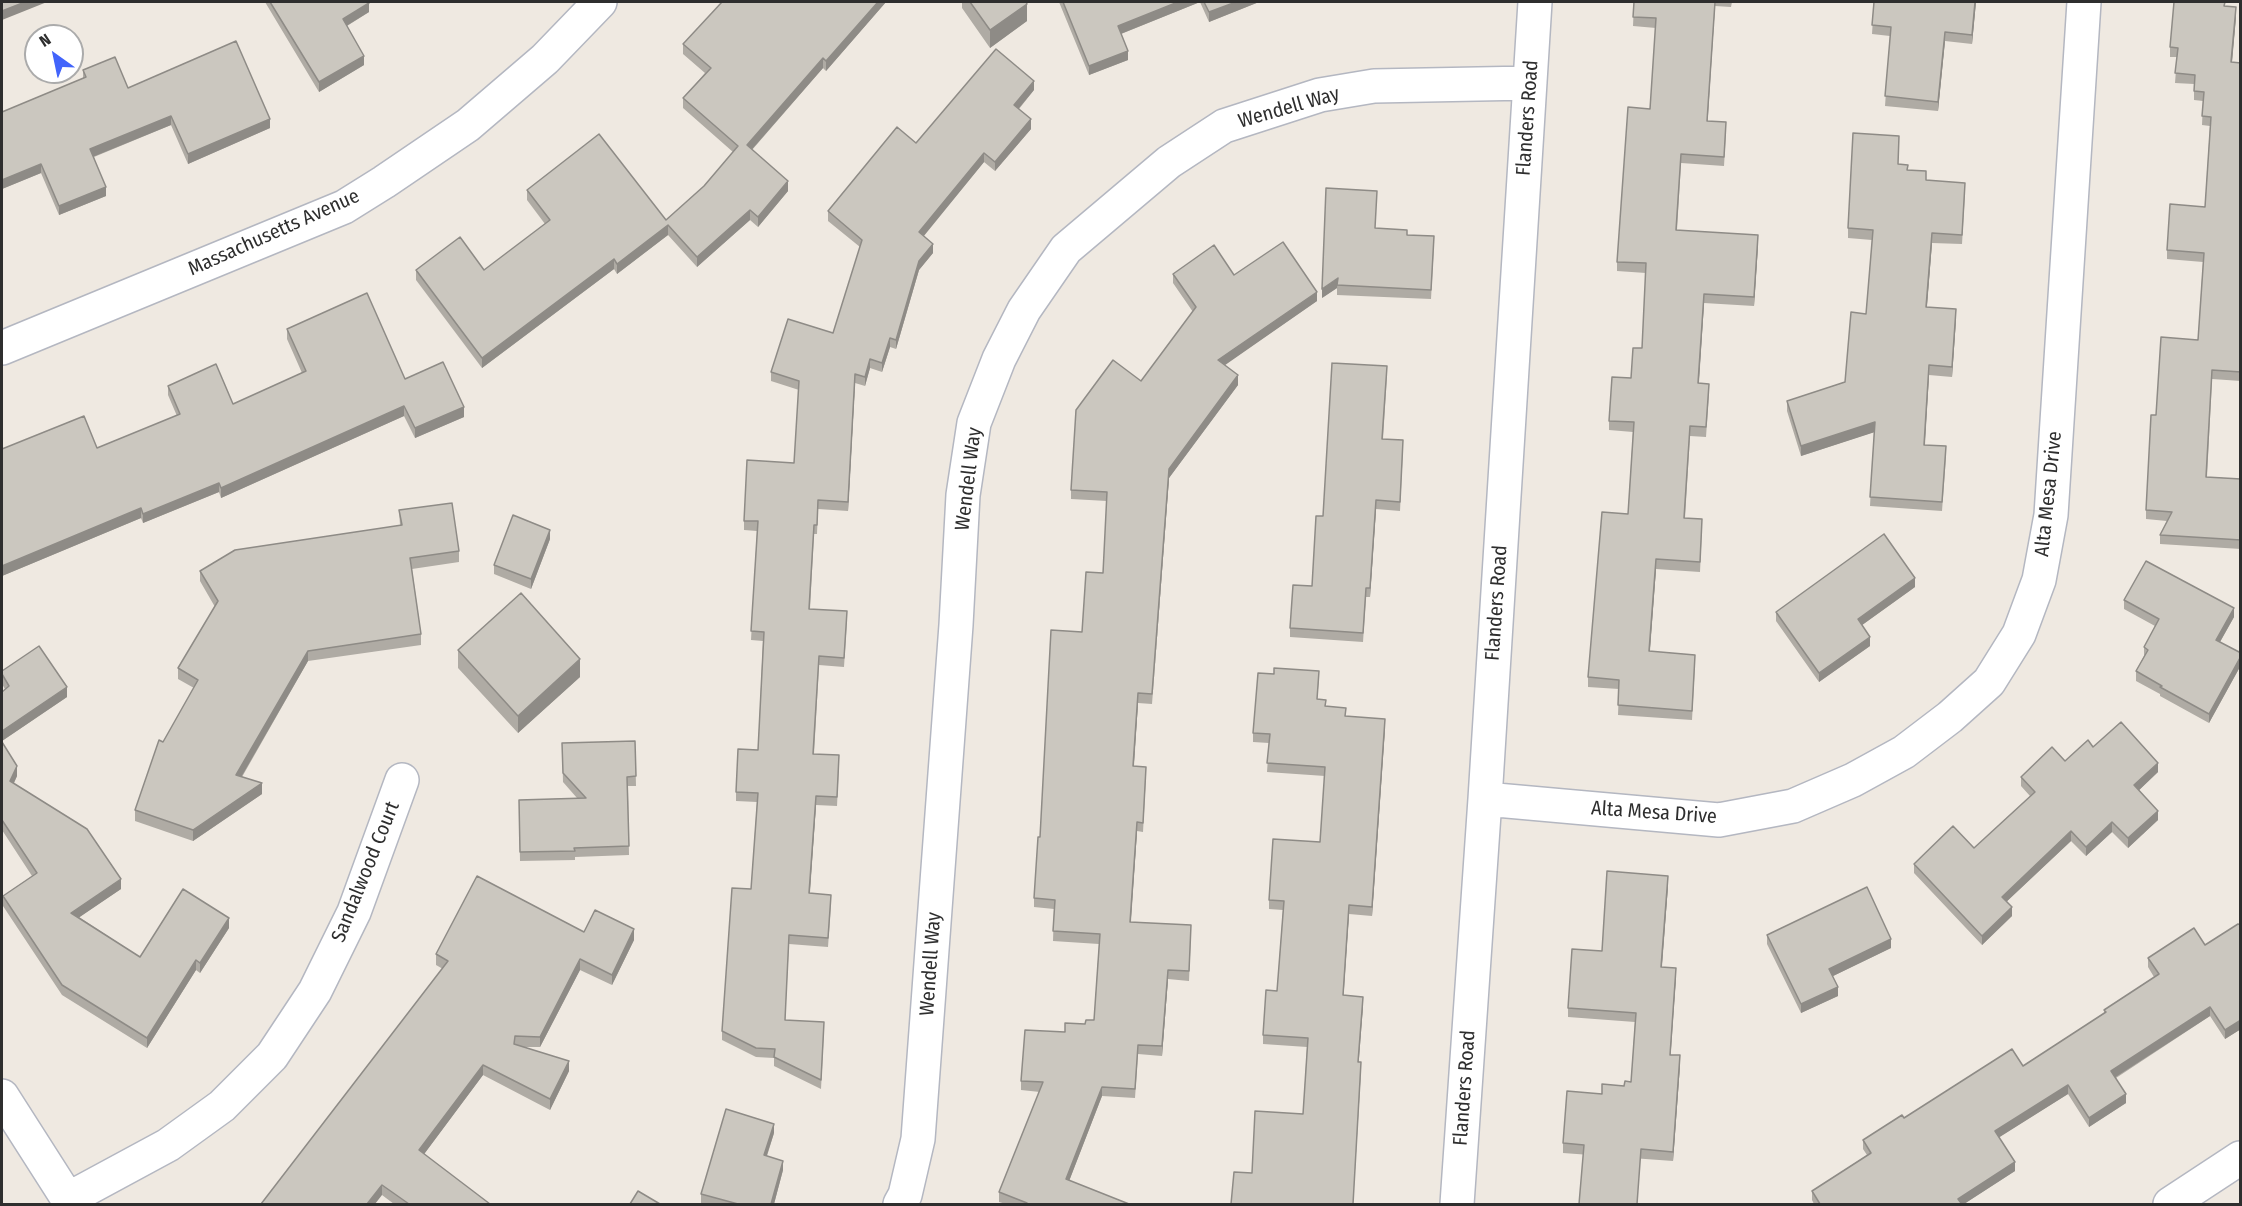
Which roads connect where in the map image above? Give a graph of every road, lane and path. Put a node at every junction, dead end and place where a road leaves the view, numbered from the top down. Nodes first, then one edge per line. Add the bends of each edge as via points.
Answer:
1 (600, 2) edge
2 (1535, 2) edge
3 (2084, 2) edge
4 (1530, 83) junction
5 (2, 348) edge
6 (402, 780) dead end
7 (1485, 799) junction
8 (2, 1096) edge
9 (2241, 1158) edge
10 (69, 1202) edge
11 (900, 1204) edge
12 (1457, 1204) edge
13 (2170, 1204) edge

1 - 5 street, Massachusetts Avenue via 545,60 468,125 344,207
2 - 4 street, Flanders Road
3 - 7 street, Alta Mesa Drive via 2051,515 2039,580 2019,634 1989,682 1904,752 1853,780 1792,806 1719,820
4 - 7 street, Flanders Road
4 - 11 street, Wendell Way via 1374,86 1320,95 1224,126 1169,162 1066,249 1024,310 999,359 974,423 963,495 957,625 918,1138
6 - 10 street, Sandalwood Court via 354,912 315,991 272,1056 222,1106 168,1145
7 - 12 street, Flanders Road
8 - 10 street
9 - 13 street

